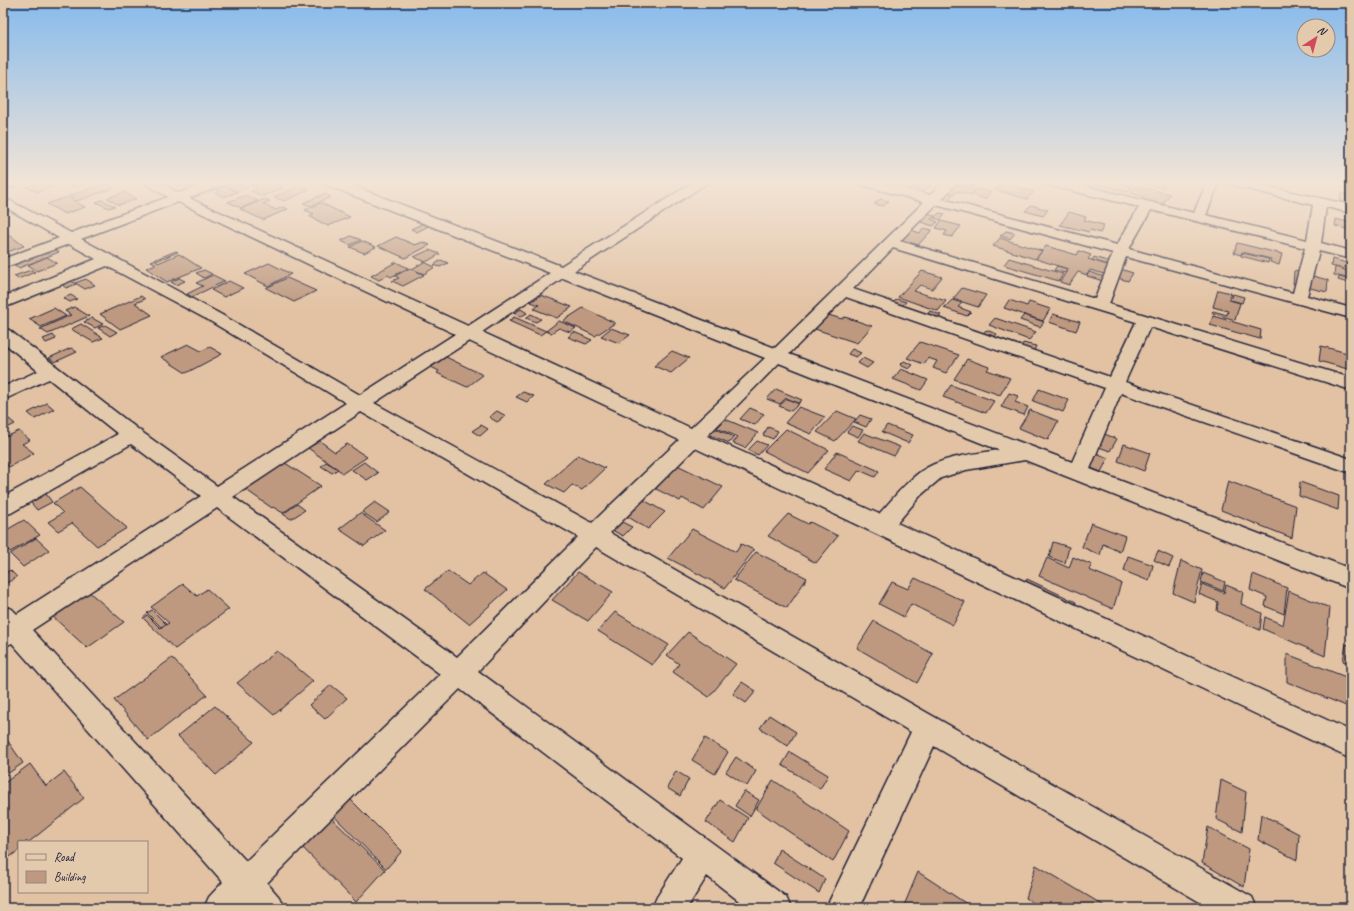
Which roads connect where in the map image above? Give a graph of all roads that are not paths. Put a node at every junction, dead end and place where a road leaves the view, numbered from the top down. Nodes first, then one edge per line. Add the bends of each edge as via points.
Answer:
1 (42, 224) edge
2 (111, 224) edge
3 (234, 224) edge
4 (437, 224) edge
5 (637, 224) edge
6 (910, 224) edge
7 (1021, 224) edge
8 (1136, 224) edge
9 (1221, 224) edge
10 (1317, 224) edge
11 (69, 239) junction
12 (890, 243) junction
13 (1313, 246) junction
14 (1120, 250) junction
15 (1351, 255) edge
16 (108, 260) junction
17 (3, 264) edge
18 (561, 272) junction
19 (843, 291) junction
20 (1299, 299) junction
21 (3, 303) edge
22 (1100, 306) junction
23 (1351, 313) edge
24 (1145, 321) junction
25 (469, 332) junction
26 (3, 334) edge
27 (776, 355) junction
28 (52, 371) junction
29 (1351, 384) edge
30 (1115, 385) junction
31 (3, 394) edge
32 (361, 404) junction
33 (132, 435) junction
34 (693, 437) junction
35 (1027, 454) junction
36 (1351, 466) edge
37 (1078, 473) junction
38 (218, 496) junction
39 (3, 507) edge
40 (882, 526) junction
41 (594, 536) junction
42 (1351, 579) edge
43 (7, 627) edge
44 (459, 673) junction
45 (928, 728) junction
46 (1351, 745) edge
47 (702, 855) junction
48 (246, 883) junction
49 (220, 908) edge
50 (268, 908) edge
51 (668, 908) edge
52 (775, 908) edge
53 (842, 908) edge
54 (1241, 908) edge

1 - 11 street
2 - 11 street
3 - 25 street
4 - 18 street
5 - 18 street
6 - 12 street
7 - 14 street
8 - 14 street
9 - 13 street
10 - 13 street
11 - 16 street
11 - 17 street
12 - 19 street
12 - 22 street
13 - 15 street
13 - 20 street
14 - 20 street
14 - 22 street
16 - 21 street
16 - 32 street via 216,318
18 - 25 street
18 - 27 street
19 - 27 street
19 - 30 street
20 - 23 street
22 - 24 street
24 - 29 street
24 - 30 street
25 - 32 street
25 - 34 street
26 - 28 street
27 - 34 street
27 - 35 street
28 - 31 street
28 - 33 street
30 - 36 street
30 - 37 street
32 - 38 street
32 - 41 street
33 - 38 street
33 - 39 street
34 - 40 street
34 - 41 street
35 - 37 street
35 - 40 street via 950,466 934,473 922,482
37 - 42 street
38 - 43 street
38 - 44 street
40 - 46 street
41 - 44 street
41 - 45 street
43 - 48 street
44 - 47 street
44 - 48 street
45 - 53 street
45 - 54 street
47 - 51 street
47 - 52 street
48 - 49 street
48 - 50 street

